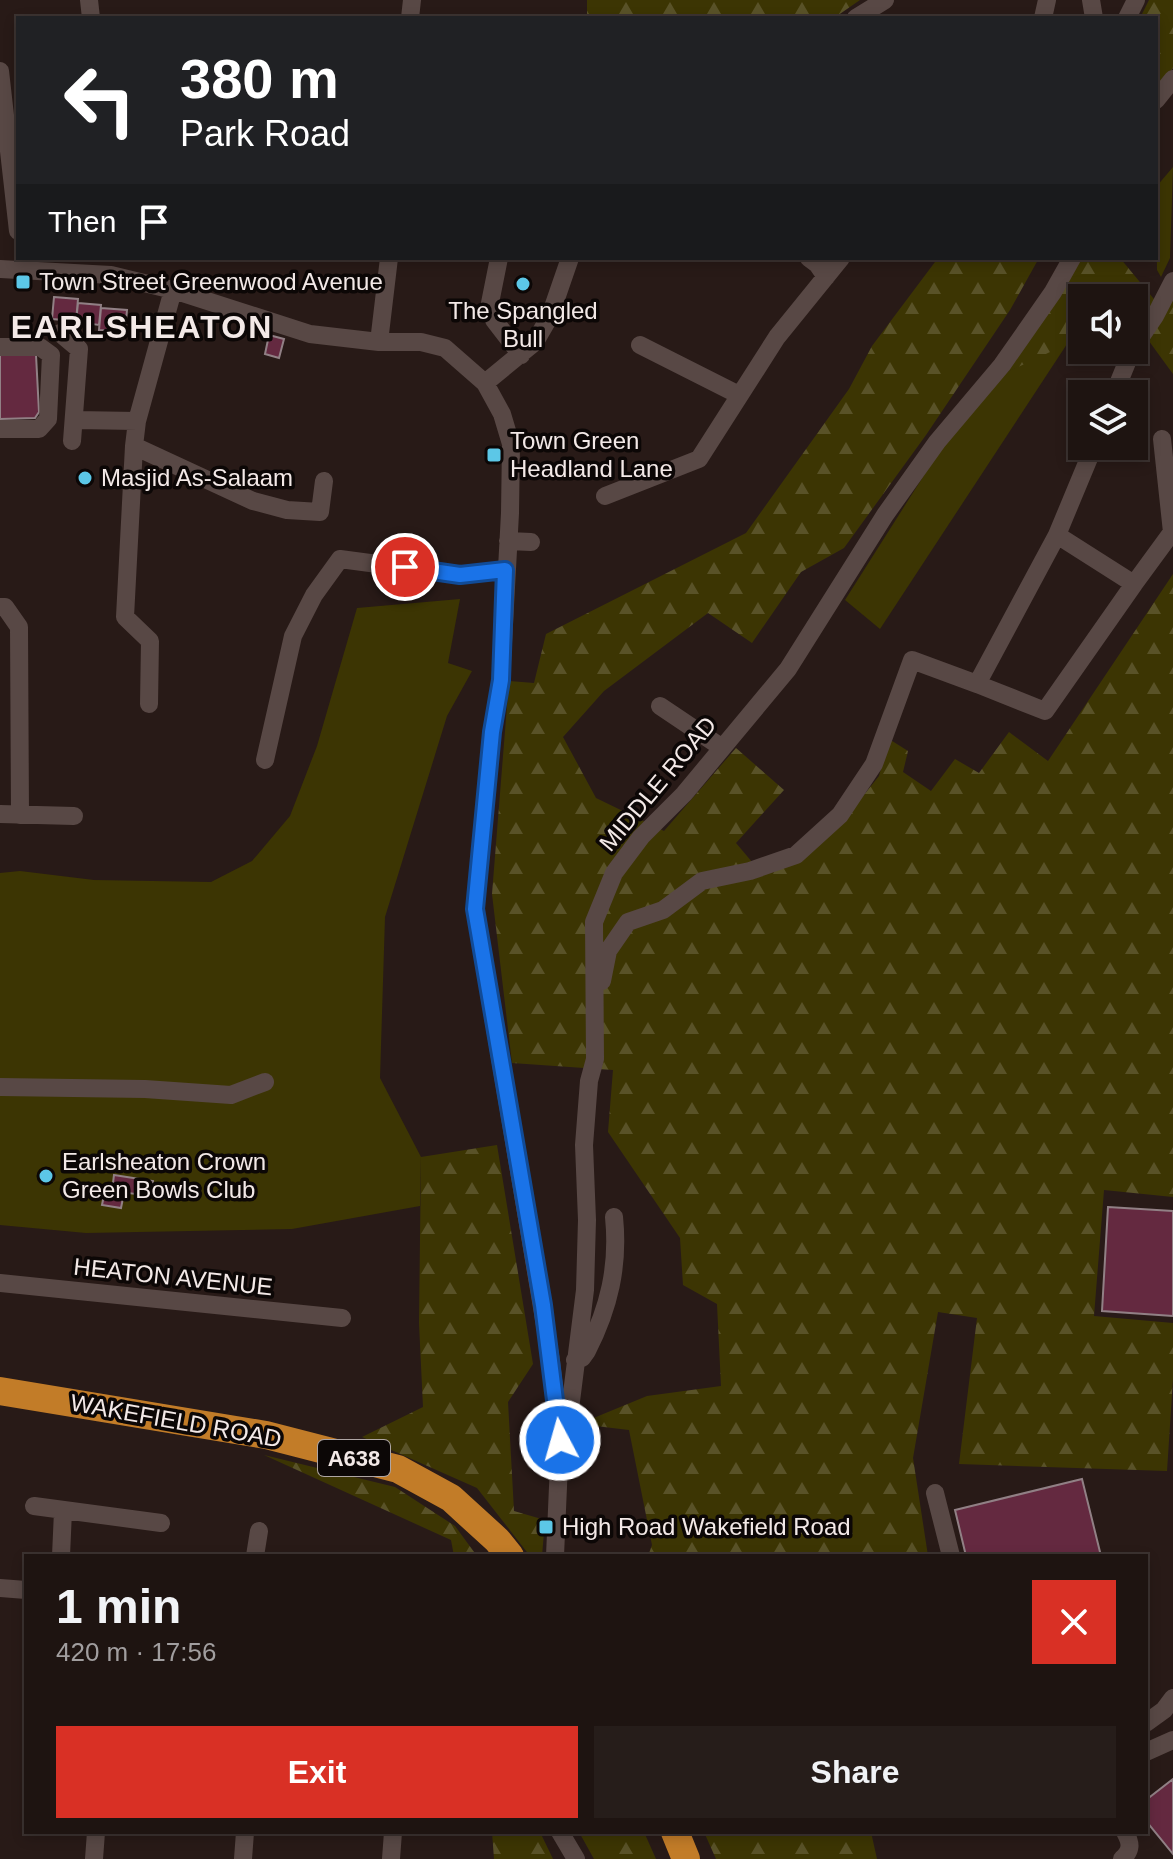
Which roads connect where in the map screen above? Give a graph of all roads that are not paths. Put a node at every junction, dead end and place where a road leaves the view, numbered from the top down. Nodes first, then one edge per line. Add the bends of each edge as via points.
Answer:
1 (885, 0) edge
2 (859, 16) edge
3 (0, 71) edge
4 (1173, 79) edge
5 (1158, 98) edge
6 (16, 213) edge
7 (389, 260) edge
8 (499, 260) edge
9 (569, 260) edge
10 (812, 260) edge
11 (839, 260) edge
12 (1071, 260) edge
13 (22, 264) edge
14 (110, 266) edge
15 (0, 269) edge
16 (826, 277) junction
17 (1172, 284) edge
18 (173, 290) junction
19 (1148, 323) edge
20 (60, 333) dead end
21 (379, 342) junction
22 (640, 345) dead end
23 (0, 347) edge
24 (521, 355) junction
25 (485, 383) junction
26 (739, 395) junction
27 (75, 420) junction
28 (137, 421) junction
29 (0, 429) edge
30 (1162, 439) dead end
31 (72, 441) dead end
32 (134, 446) junction
33 (1088, 460) edge
34 (324, 481) dead end
35 (605, 496) dead end
36 (1057, 535) junction
37 (508, 541) junction
38 (531, 542) dead end
39 (505, 570) junction
40 (1134, 584) junction
41 (0, 607) edge
42 (977, 684) junction
43 (149, 704) dead end
44 (660, 706) dead end
45 (721, 747) junction
46 (265, 760) dead end
47 (0, 814) edge
48 (20, 815) junction
49 (74, 816) dead end
50 (595, 1059) junction
51 (265, 1082) dead end
52 (0, 1087) edge
53 (614, 1217) dead end
54 (0, 1283) edge
55 (342, 1318) dead end
56 (575, 1360) junction
57 (0, 1391) edge
58 (560, 1440) junction
59 (935, 1493) dead end
60 (34, 1506) dead end
61 (63, 1511) junction
62 (161, 1523) dead end
63 (259, 1531) dead end
64 (61, 1554) edge
65 (255, 1554) edge
66 (508, 1554) edge
67 (555, 1554) edge
68 (950, 1554) edge
69 (0, 1588) edge
70 (24, 1590) edge
71 (1173, 1698) edge
72 (1148, 1722) edge
73 (1173, 1740) edge
74 (1148, 1751) edge
75 (96, 1834) edge
76 (245, 1834) edge
77 (393, 1834) edge
78 (561, 1834) edge
79 (676, 1834) edge
80 (1126, 1834) edge
81 (94, 1859) edge
82 (243, 1859) edge
83 (391, 1859) edge
84 (576, 1859) edge
85 (686, 1859) edge
86 (1122, 1859) edge

1 - 2 street
3 - 6 street
4 - 5 street
7 - 21 street
8 - 24 street via 490,303 494,320
9 - 24 street via 550,316
10 - 16 street
11 - 16 street
12 - 45 street, MIDDLE ROAD via 1002,365 885,515 788,669
13 - 14 street
13 - 15 street
14 - 18 street
16 - 26 street
17 - 19 street
18 - 21 street via 310,334
18 - 28 street
20 - 27 street via 79,349
21 - 25 street via 445,348
22 - 26 street
23 - 29 street via 40,347 51,355 48,419 39,429
24 - 25 street
25 - 37 street via 511,444
26 - 35 street via 699,459
27 - 28 street
27 - 31 street
28 - 32 street
30 - 40 street via 1172,532
32 - 34 street via 253,501 287,510 320,512
32 - 43 street via 125,617 150,641
33 - 36 street
36 - 40 street
36 - 42 street
37 - 38 street
37 - 39 street
39 - 46 street via 460,575 340,559 293,636
39 - 58 street via 501,680 475,909 543,1305
40 - 42 street via 1045,711
41 - 48 street via 19,627
42 - 50 street via 912,660 874,764 840,815 796,855 702,881 663,910 628,922 608,951 600,988 602,1044
44 - 45 street
45 - 50 street, MIDDLE ROAD via 614,873 594,922
47 - 48 street
48 - 49 street
50 - 56 street, MIDDLE ROAD via 585,1132 585,1290
51 - 52 street via 231,1095
53 - 56 street via 616,1262 609,1300 587,1351
54 - 55 street, HEATON AVENUE
56 - 58 street, MIDDLE ROAD via 567,1431
57 - 66 highway, WAKEFIELD ROAD / A638 via 266,1435 398,1469 451,1498
58 - 67 street
59 - 68 street
60 - 61 street
61 - 62 street
61 - 64 street
63 - 65 street
69 - 70 street
71 - 72 street
73 - 74 street
75 - 81 street
76 - 82 street
77 - 83 street
78 - 84 street
79 - 85 highway
80 - 86 street via 1130,1847

